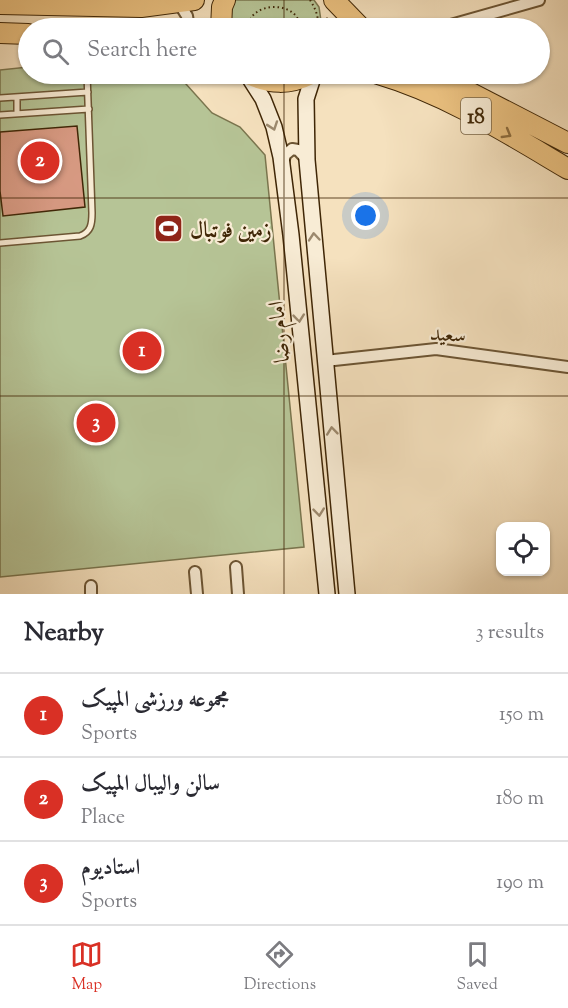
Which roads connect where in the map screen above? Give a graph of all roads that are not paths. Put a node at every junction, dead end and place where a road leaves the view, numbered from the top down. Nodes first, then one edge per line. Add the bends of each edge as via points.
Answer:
1 (225, 0) edge
2 (539, 0) edge
3 (187, 2) edge
4 (0, 4) edge
5 (187, 18) edge
6 (221, 18) edge
7 (475, 18) edge
8 (0, 33) edge
9 (18, 34) edge
10 (88, 84) edge
11 (254, 84) edge
12 (310, 84) edge
13 (408, 84) edge
14 (453, 84) edge
15 (88, 92) junction
16 (17, 97) junction
17 (0, 98) edge
18 (89, 109) junction
19 (17, 114) junction
20 (0, 115) edge
21 (568, 143) edge
22 (307, 160) junction
23 (283, 166) junction
24 (568, 169) edge
25 (0, 243) edge
26 (325, 361) junction
27 (568, 367) edge
28 (236, 567) dead end
29 (195, 572) dead end
30 (197, 594) edge
31 (238, 594) edge
32 (327, 594) edge
33 (347, 594) edge

1 - 6 highway
2 - 7 street
3 - 4 highway via 141,7
3 - 5 street
8 - 9 highway
10 - 15 lane
11 -> 23 main road, امام رضا via 274,127
12 - 22 main road, امام رضا via 306,99
13 -> 24 highway, 18 via 460,107
14 - 21 highway, 18
15 - 16 lane
15 - 18 lane
16 - 17 lane
16 - 19 lane
18 - 19 lane
18 - 25 lane via 90,229 80,236
19 - 20 lane
22 - 23 street via 292,149 285,155
26 -> 22 main road, امام رضا
23 -> 32 main road, امام رضا
26 - 27 street, سعید via 436,349
33 -> 26 main road, امام رضا
28 - 31 street
29 - 30 street

